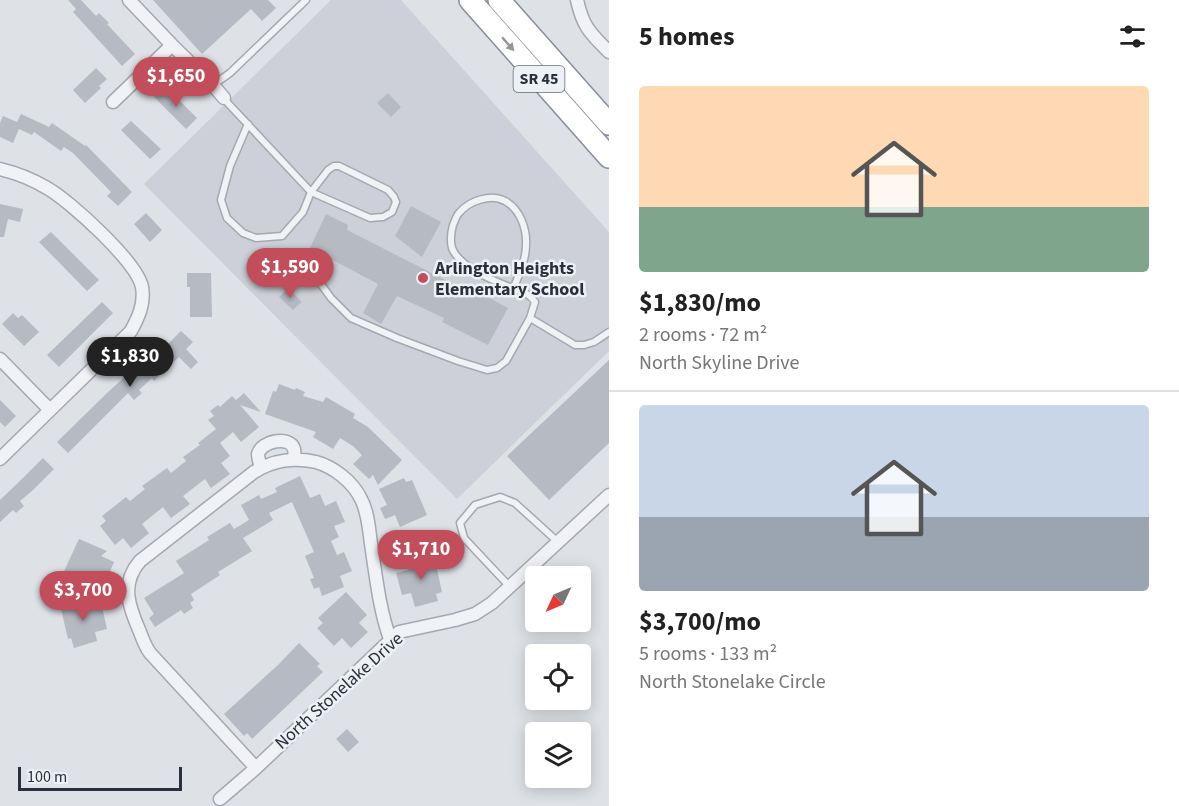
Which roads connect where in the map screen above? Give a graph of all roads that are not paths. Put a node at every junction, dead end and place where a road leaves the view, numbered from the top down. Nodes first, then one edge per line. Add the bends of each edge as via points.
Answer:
1 (129, 0) edge
2 (306, 0) edge
3 (470, 0) edge
4 (499, 0) edge
5 (577, 0) edge
6 (172, 45) junction
7 (609, 52) edge
8 (541, 81) junction
9 (213, 85) junction
10 (580, 92) junction
11 (224, 98) joint
12 (113, 102) dead end
13 (609, 123) edge
14 (248, 124) junction
15 (609, 157) edge
16 (0, 169) edge
17 (311, 192) junction
18 (304, 261) dead end
19 (513, 289) junction
20 (530, 318) junction
21 (609, 332) edge
22 (0, 359) edge
23 (50, 410) junction
24 (0, 459) edge
25 (294, 459) junction
26 (261, 468) junction
27 (609, 495) edge
28 (558, 543) junction
29 (510, 587) junction
30 (390, 639) junction
31 (256, 768) junction
32 (220, 799) dead end

1 - 6 street
2 - 9 lane
3 -> 8 highway, SR 45
4 - 10 highway, SR 45
5 - 7 street via 588,30
6 - 9 street
6 - 12 street
8 - 10 highway via 556,81
8 - 15 highway, SR 45
9 - 11 street
10 - 13 highway, SR 45
11 - 14 lane
14 - 17 lane
14 - 17 lane via 221,200 227,218 256,238 282,236 303,212
16 - 23 street via 25,176 62,197 122,255 142,287 143,301 131,332
17 - 17 lane via 370,218 383,218 396,204 388,190 339,166 328,170
18 - 20 lane via 351,318 487,370 506,361
19 - 19 lane via 466,266 452,249 450,232 458,214 473,202 504,200 518,211 526,244 522,270
19 - 20 lane via 530,294 535,302
20 - 21 lane via 575,345 594,342
22 - 23 street
23 - 24 street
25 - 26 street
25 - 26 street via 294,448 283,440 267,444 258,454
25 - 30 street via 321,464 337,472 361,498
26 - 31 street via 146,555 134,568 128,586 131,613 150,653
27 - 28 street, North Stonelake Drive
28 - 29 street, North Stonelake Drive
28 - 29 lane via 515,503 500,497 475,505 460,523 464,538
29 - 30 street, North Stonelake Drive via 475,614 399,632
30 - 31 street, North Stonelake Drive
31 - 32 street, North Stonelake Drive

